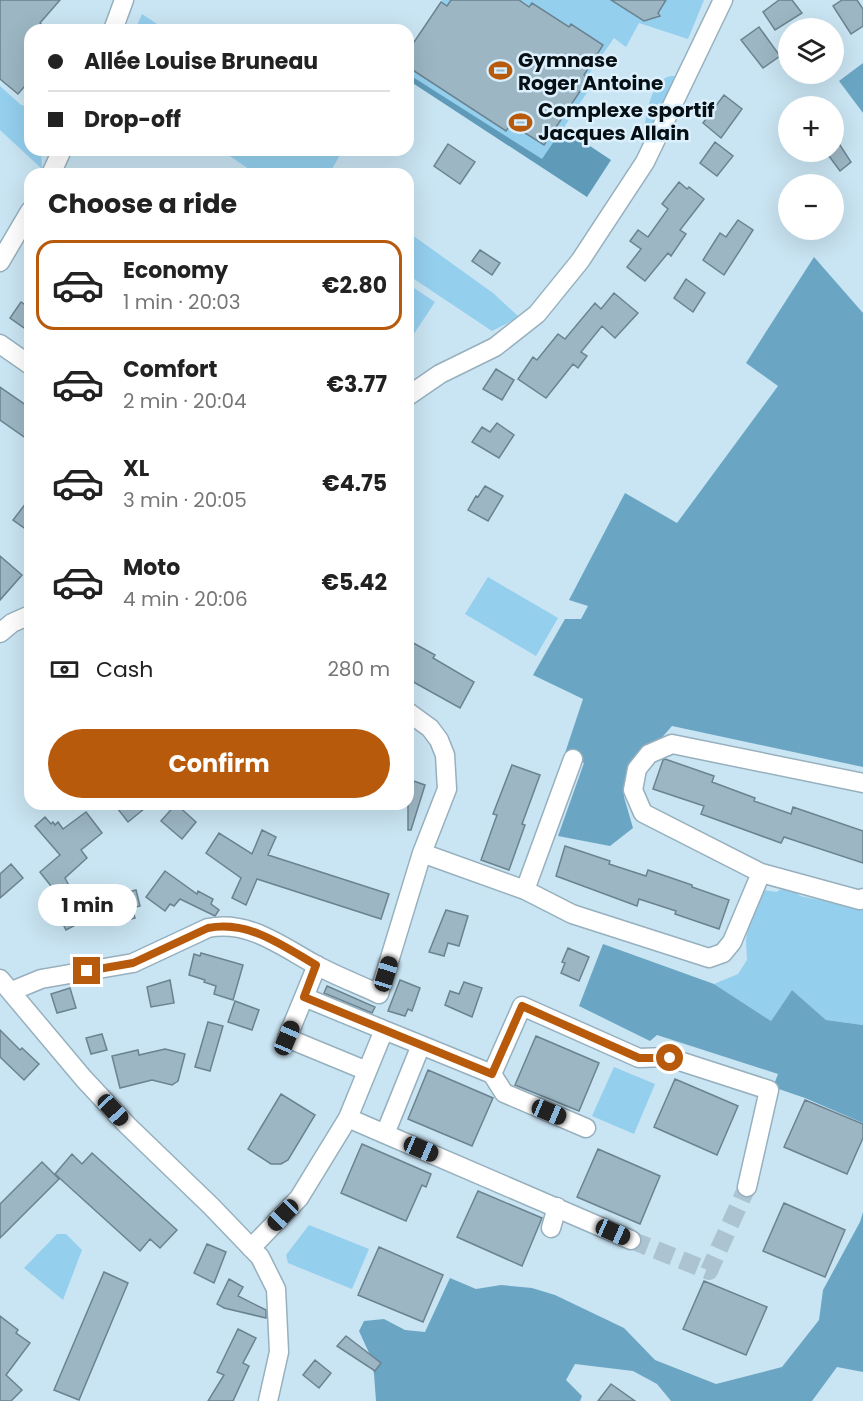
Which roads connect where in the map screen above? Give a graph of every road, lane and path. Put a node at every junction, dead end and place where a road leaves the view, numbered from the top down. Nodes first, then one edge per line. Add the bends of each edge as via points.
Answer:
1 (124, 0) edge
2 (723, 0) edge
3 (115, 24) edge
4 (24, 221) edge
5 (0, 262) edge
6 (0, 344) edge
7 (24, 362) edge
8 (414, 392) edge
9 (24, 618) edge
10 (0, 633) edge
11 (414, 716) edge
12 (573, 759) dead end
13 (863, 783) edge
14 (422, 853) junction
15 (761, 873) junction
16 (525, 890) junction
17 (863, 898) edge
18 (316, 965) junction
19 (6, 985) edge
20 (304, 997) junction
21 (384, 1030) junction
22 (421, 1045) junction
23 (367, 1071) junction
24 (492, 1074) junction
25 (348, 1118) junction
26 (586, 1128) dead end
27 (385, 1134) junction
28 (747, 1187) tunnel mouth
29 (557, 1207) junction
30 (550, 1228) dead end
31 (631, 1240) tunnel mouth
32 (251, 1248) junction
33 (268, 1401) edge

1 - 3 street
2 - 8 street via 645,162 573,270 537,314 495,347 440,374
4 - 5 street
6 - 7 street
9 - 10 street
11 - 14 street via 439,740 445,755 447,789
12 - 16 street
13 - 15 street via 672,744 649,754 637,769 633,790 643,813
14 - 16 street
14 - 18 street via 380,994
15 - 16 street via 732,942 723,953 709,958 572,914
15 - 17 street
18 - 19 street via 245,928 220,926 133,963
18 - 20 street
19 - 32 street via 84,1079
20 - 21 street
20 - 23 street via 287,1038
21 - 22 street
21 - 23 street
22 - 24 street
22 - 27 street
23 - 25 street
24 - 26 street via 504,1093
24 - 28 street via 522,1006 639,1058 667,1057 769,1090
25 - 27 street
25 - 32 street via 299,1198
27 - 29 street
29 - 30 street
29 - 31 street
32 - 33 street via 276,1288 279,1352

